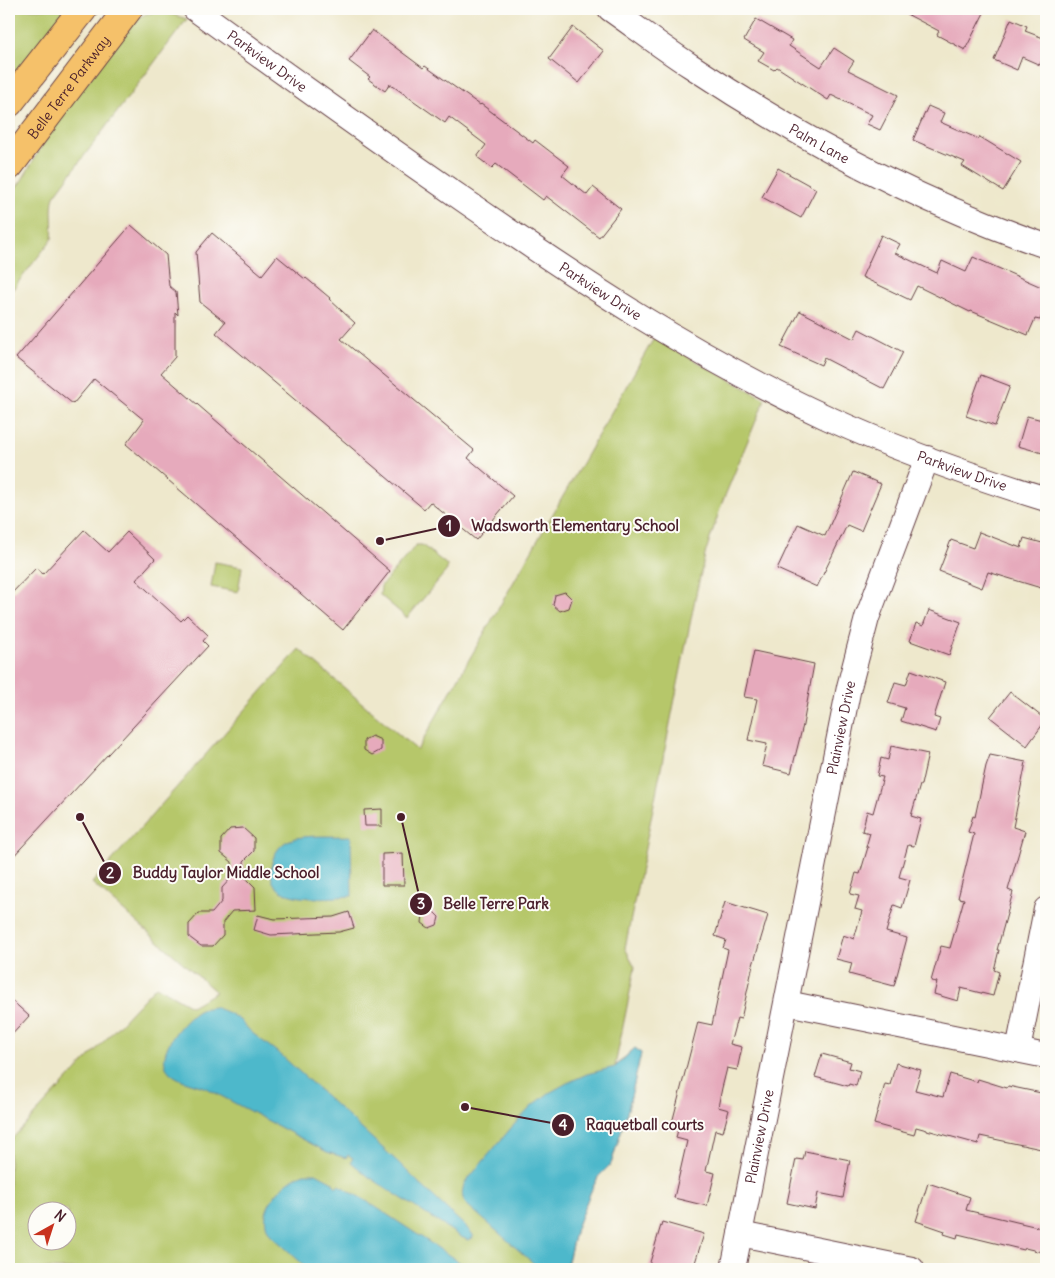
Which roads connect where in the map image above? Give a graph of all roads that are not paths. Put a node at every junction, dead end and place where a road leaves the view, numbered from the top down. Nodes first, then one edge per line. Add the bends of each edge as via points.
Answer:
1 (83, 9) edge
2 (128, 9) edge
3 (195, 9) edge
4 (610, 9) edge
5 (9, 103) edge
6 (9, 166) edge
7 (1046, 246) edge
8 (927, 458) junction
9 (1046, 499) edge
10 (1046, 909) edge
11 (787, 1003) junction
12 (1018, 1050) junction
13 (1046, 1056) edge
14 (740, 1234) junction
15 (733, 1269) edge
16 (912, 1269) edge

1 - 5 main road
2 - 6 main road, Belle Terre Parkway
3 - 8 street, Parkview Drive via 516,237 666,333 828,418
4 - 7 street, Palm Lane via 689,65 827,148 931,199
8 - 9 street, Parkview Drive
8 - 11 street, Plainview Drive via 867,618 849,687
10 - 12 street
11 - 12 street
11 - 14 street, Plainview Drive
12 - 13 street
14 - 15 street, Plainview Drive
14 - 16 street

